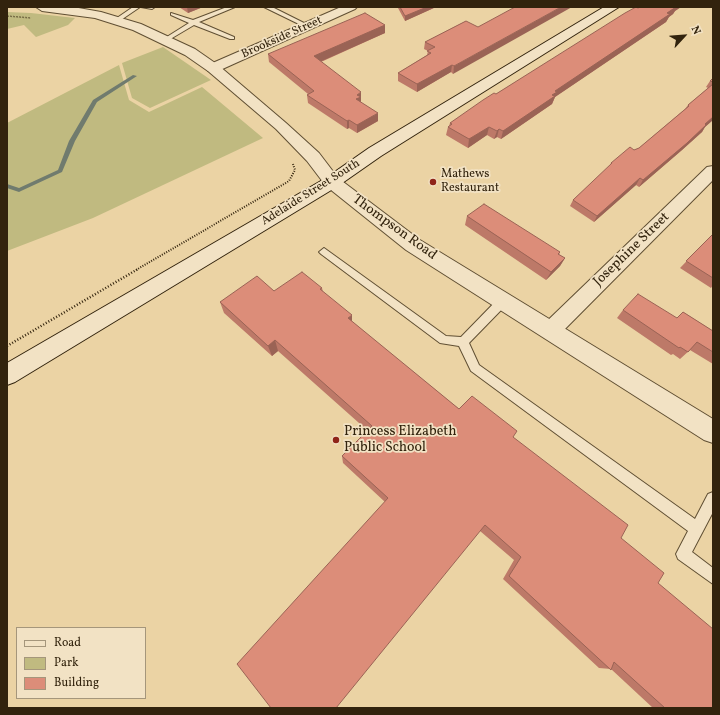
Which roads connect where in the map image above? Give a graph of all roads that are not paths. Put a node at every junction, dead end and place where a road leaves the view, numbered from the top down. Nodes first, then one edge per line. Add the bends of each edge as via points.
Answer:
1 (42, 7) edge
2 (137, 7) edge
3 (144, 7) edge
4 (152, 7) edge
5 (232, 7) edge
6 (267, 7) edge
7 (351, 7) edge
8 (613, 7) edge
9 (173, 14) dead end
10 (116, 21) junction
11 (194, 22) junction
12 (307, 26) junction
13 (232, 38) dead end
14 (165, 40) junction
15 (213, 68) junction
16 (713, 171) edge
17 (332, 182) junction
18 (324, 252) dead end
19 (503, 301) junction
20 (551, 330) junction
21 (463, 342) junction
22 (7, 375) edge
23 (713, 432) edge
24 (713, 500) edge
25 (697, 529) junction
26 (713, 577) edge

1 - 10 street, Thompson Road via 64,9
2 - 10 lane
3 - 4 lane
5 - 11 lane
6 - 12 lane
7 - 12 street, Brookside Street
8 - 17 street, Adelaide Street South via 375,152
9 - 11 lane
10 - 14 street, Thompson Road
11 - 13 lane
11 - 14 lane
12 - 15 street, Brookside Street
14 - 15 street, Thompson Road via 190,52
15 - 17 street, Thompson Road via 281,126 313,157
16 - 20 street, Josephine Street
17 - 19 street, Thompson Road via 413,245
17 - 22 street, Adelaide Street South
18 - 21 lane via 444,340
19 - 20 street, Thompson Road
19 - 21 lane
20 - 23 street, Thompson Road
21 - 25 lane via 476,368
24 - 25 lane
25 - 26 lane via 683,554

